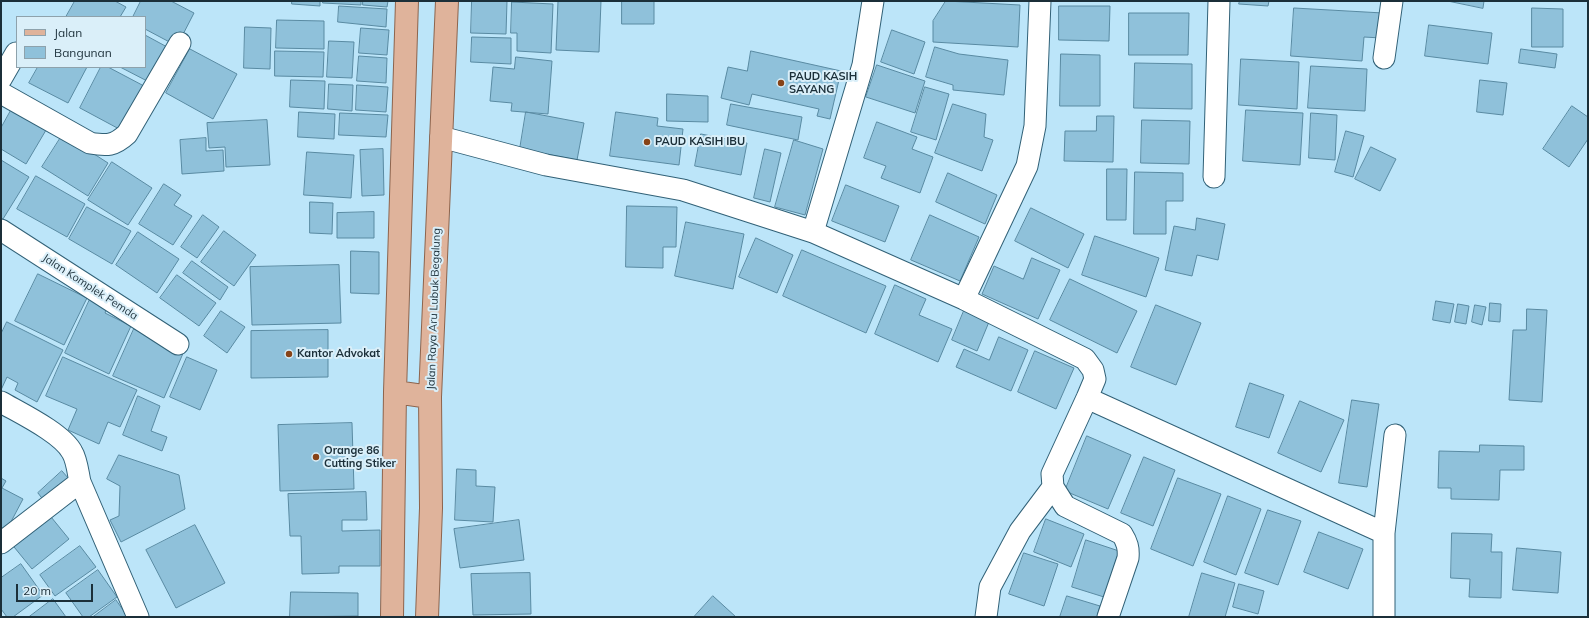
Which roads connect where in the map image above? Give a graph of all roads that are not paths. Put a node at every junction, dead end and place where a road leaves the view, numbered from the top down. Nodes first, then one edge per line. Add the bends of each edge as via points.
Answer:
1 (406, 1) edge
2 (447, 1) edge
3 (873, 1) edge
4 (1040, 1) edge
5 (1219, 1) edge
6 (1392, 1) edge
7 (180, 43) dead end
8 (16, 53) edge
9 (1384, 58) dead end
10 (1, 78) edge
11 (1, 93) edge
12 (440, 137) junction
13 (1214, 177) dead end
14 (1, 230) edge
15 (813, 232) junction
16 (964, 299) junction
17 (178, 344) dead end
18 (395, 392) junction
19 (430, 397) junction
20 (1087, 398) junction
21 (1, 402) edge
22 (1395, 435) dead end
23 (80, 482) junction
24 (1053, 487) junction
25 (1384, 533) junction
26 (1, 543) edge
27 (138, 617) edge
28 (392, 617) edge
29 (427, 617) edge
30 (986, 617) edge
31 (1108, 617) edge
32 (1384, 617) edge

1 - 18 main road
2 - 12 main road, Jalan Raya Aru Lubuk Begalung
3 - 15 street via 863,65
4 - 16 street via 1035,126 1027,166
5 - 13 street
6 - 9 street
7 - 11 street via 127,134 114,144 106,146 90,143
8 - 10 street
12 - 15 street via 546,165 683,190
12 - 19 main road, Jalan Raya Aru Lubuk Begalung
14 - 17 street, Jalan Komplek Pemda
15 - 16 street
16 - 20 street via 1085,359 1093,370 1095,379
18 - 19 main road
18 - 28 main road
19 - 29 main road, Jalan Raya Aru Lubuk Begalung via 431,508
20 - 24 street via 1052,474
20 - 25 street
21 - 23 street via 55,434 66,444 73,452
22 - 25 street
23 - 26 street
23 - 27 street
24 - 30 street via 1020,532 990,587
24 - 31 street via 1065,506 1122,534 1127,542 1128,558
25 - 32 street

